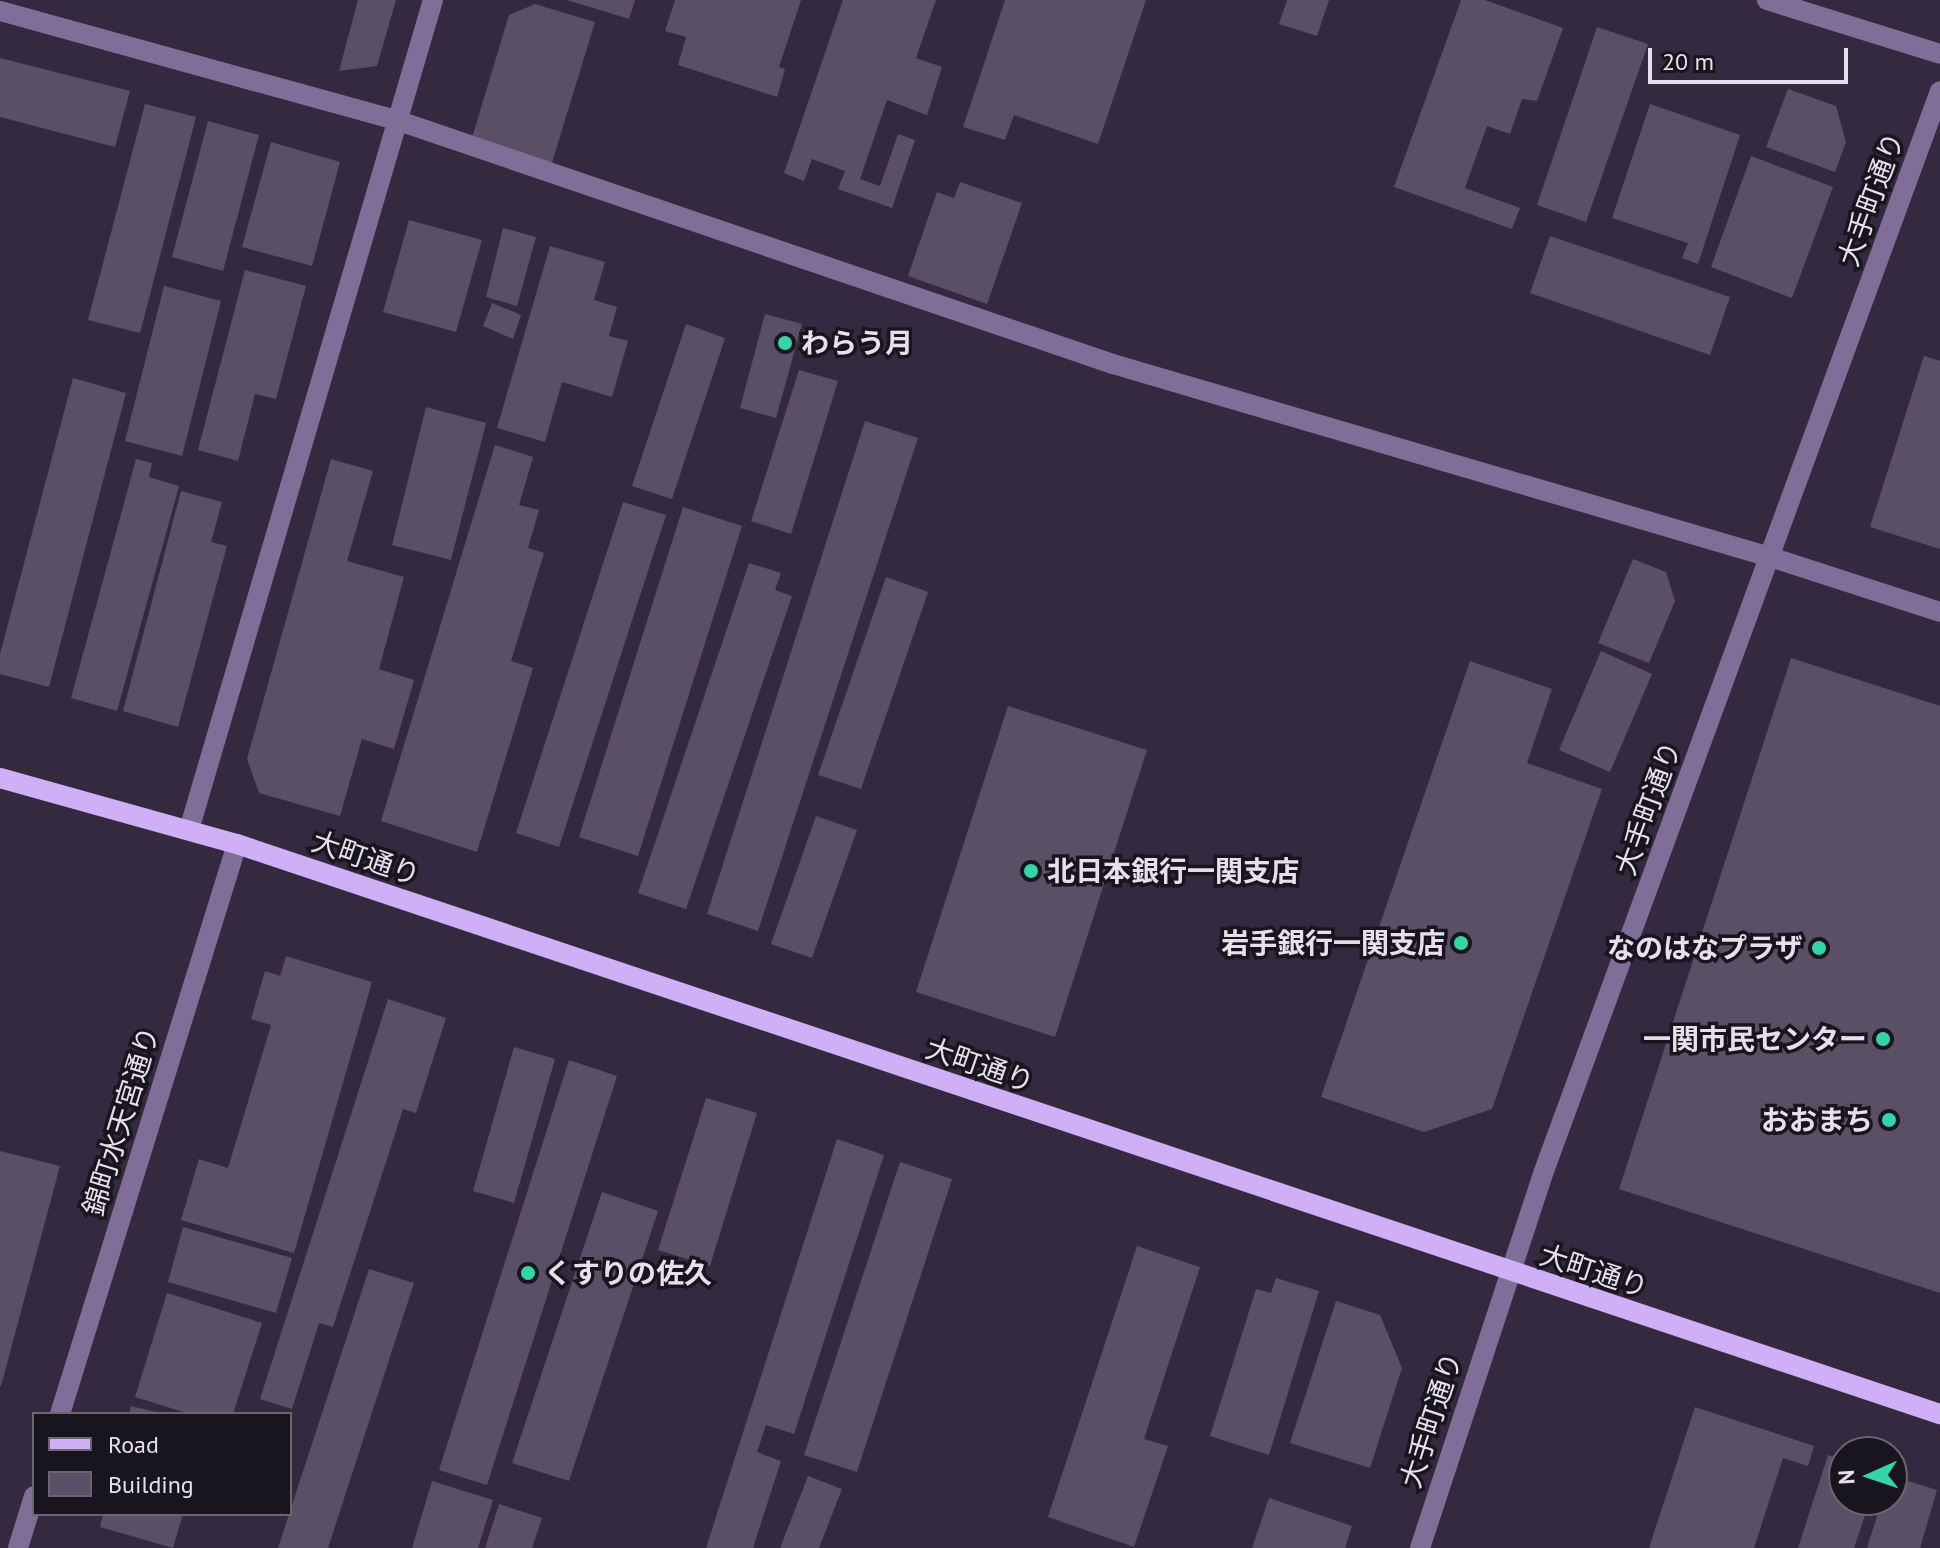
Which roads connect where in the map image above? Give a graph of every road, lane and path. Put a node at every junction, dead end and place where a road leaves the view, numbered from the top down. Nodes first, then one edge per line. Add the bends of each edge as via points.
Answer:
1 (433, 0) edge
2 (1767, 0) edge
3 (0, 11) edge
4 (1940, 54) edge
5 (1940, 91) edge
6 (399, 121) junction
7 (1770, 557) junction
8 (1940, 612) edge
9 (0, 778) edge
10 (189, 830) junction
11 (237, 844) junction
12 (1510, 1273) junction
13 (61, 1412) edge
14 (1940, 1414) edge
15 (32, 1502) edge
16 (18, 1548) edge
17 (1420, 1548) edge

1 - 6 street
2 - 4 street
3 - 6 street
5 - 7 street, 大手町通り
6 - 7 street via 1113,364
6 - 10 street
7 - 8 street
7 - 12 street, 大手町通り
9 - 10 main road, 大町通り
10 - 11 main road, 大町通り
11 - 12 main road, 大町通り
11 - 13 street, 錦町水天宮通り
12 - 14 main road, 大町通り
12 - 17 street, 大手町通り
15 - 16 street

